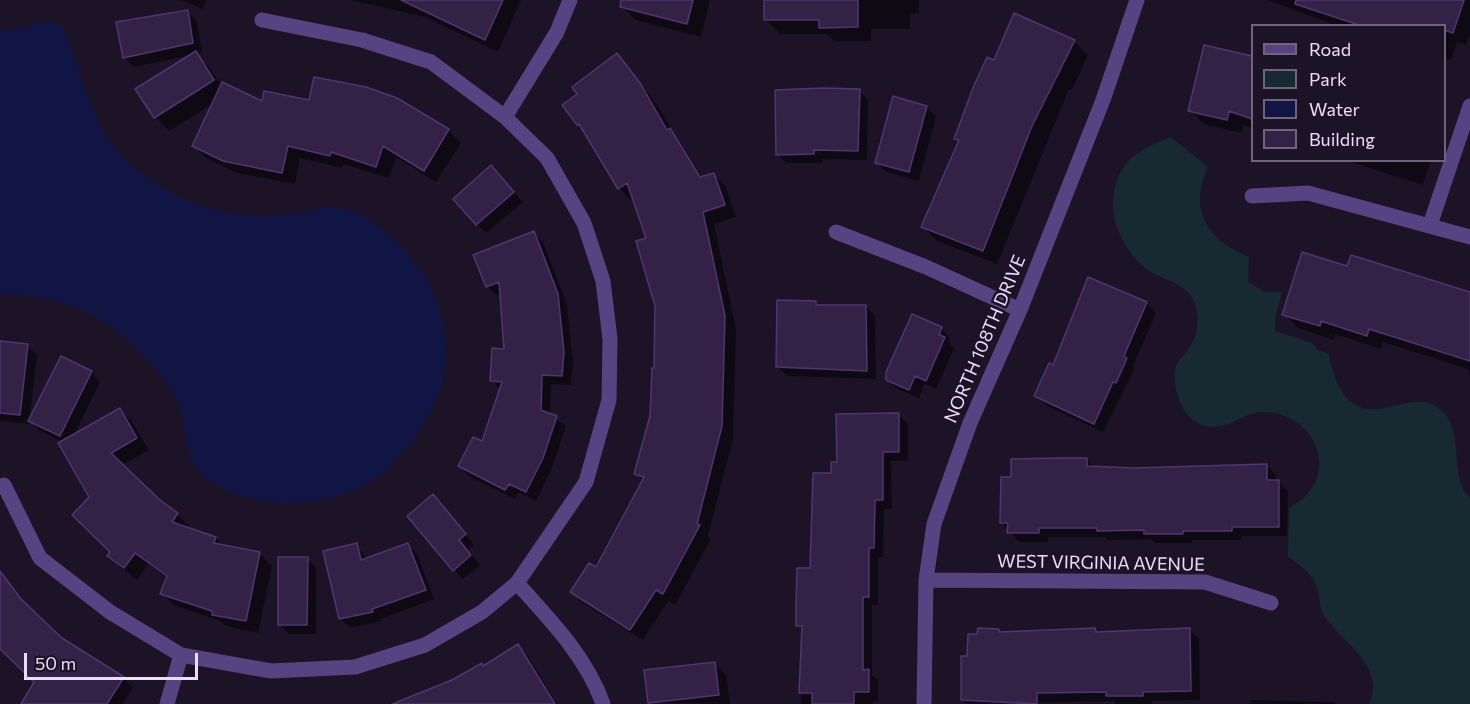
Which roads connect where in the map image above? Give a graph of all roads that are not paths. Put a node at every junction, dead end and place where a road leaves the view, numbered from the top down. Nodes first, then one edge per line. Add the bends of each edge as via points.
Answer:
1 (570, 0) edge
2 (1137, 0) edge
3 (262, 20) dead end
4 (1470, 106) edge
5 (505, 117) junction
6 (1252, 196) dead end
7 (1430, 225) junction
8 (836, 232) dead end
9 (1470, 237) edge
10 (1020, 310) junction
11 (4, 484) dead end
12 (926, 580) junction
13 (517, 583) junction
14 (1271, 603) dead end
15 (181, 655) junction
16 (166, 704) edge
17 (603, 704) edge
18 (924, 704) edge

1 - 5 street via 557,33
2 - 10 street, NORTH 108TH DRIVE via 1103,100
3 - 5 street via 362,40 431,62
4 - 7 street
5 - 13 street via 547,158 584,223 603,281 610,339 609,400 586,482
6 - 7 street via 1308,193
7 - 9 street
8 - 10 street
10 - 12 street, NORTH 108TH DRIVE via 970,423 946,489 934,524
11 - 15 street via 40,558 110,612
12 - 14 street, WEST VIRGINIA AVENUE via 1205,582
12 - 18 street, NORTH 108TH DRIVE
13 - 15 street via 482,612 425,645 355,668 272,671
13 - 17 street via 562,632 596,684
15 - 16 street

